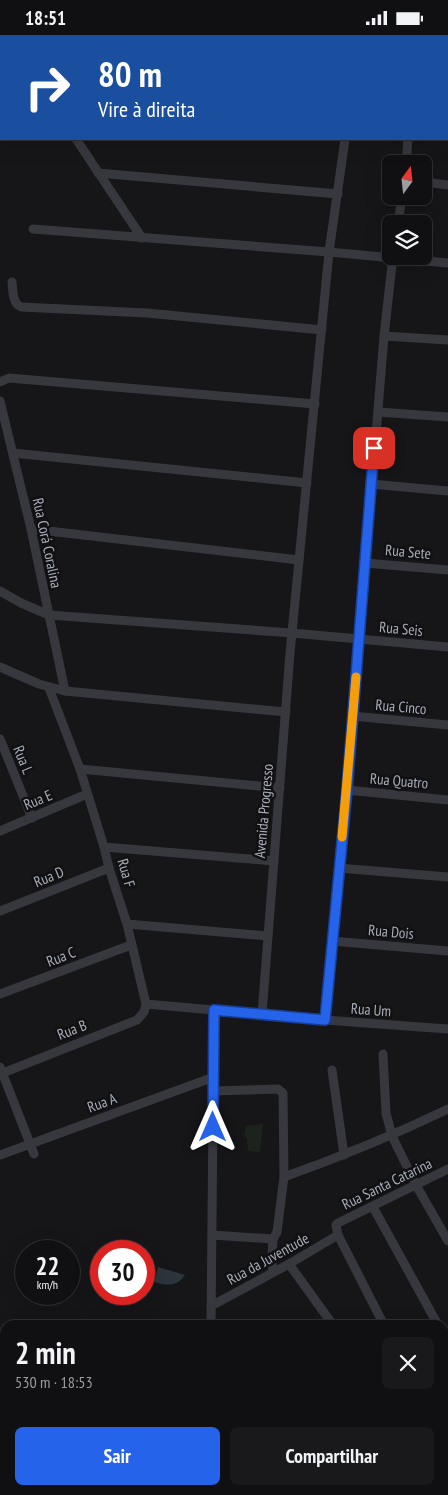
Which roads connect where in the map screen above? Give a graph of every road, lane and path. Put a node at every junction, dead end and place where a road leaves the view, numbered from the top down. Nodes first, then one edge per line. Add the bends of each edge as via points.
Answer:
1 (77, 140) edge
2 (345, 140) edge
3 (408, 140) edge
4 (407, 155) edge
5 (98, 173) junction
6 (432, 183) edge
7 (448, 185) edge
8 (338, 194) junction
9 (33, 229) dead end
10 (142, 238) junction
11 (329, 252) junction
12 (382, 256) edge
13 (432, 261) edge
14 (448, 263) edge
15 (392, 265) edge
16 (12, 282) dead end
17 (322, 330) junction
18 (384, 335) junction
19 (448, 340) edge
20 (0, 382) edge
21 (0, 401) edge
22 (315, 404) junction
23 (378, 412) junction
24 (448, 417) edge
25 (14, 453) junction
26 (307, 483) junction
27 (371, 484) junction
28 (448, 491) edge
29 (31, 529) junction
30 (299, 560) junction
31 (365, 563) junction
32 (448, 569) edge
33 (0, 591) edge
34 (48, 615) junction
35 (292, 633) junction
36 (359, 639) junction
37 (448, 647) edge
38 (0, 667) edge
39 (49, 688) junction
40 (65, 691) junction
41 (286, 712) junction
42 (352, 716) junction
43 (448, 725) edge
44 (0, 739) edge
45 (80, 769) junction
46 (280, 788) junction
47 (347, 790) junction
48 (87, 794) junction
49 (448, 800) edge
50 (32, 818) junction
51 (0, 831) edge
52 (104, 847) junction
53 (274, 861) junction
54 (109, 868) junction
55 (338, 868) junction
56 (448, 877) edge
57 (0, 911) edge
58 (127, 924) junction
59 (268, 936) junction
60 (332, 941) junction
61 (131, 945) junction
62 (448, 951) edge
63 (0, 994) edge
64 (146, 1004) junction
65 (214, 1010) junction
66 (262, 1014) junction
67 (325, 1020) junction
68 (448, 1029) edge
69 (383, 1054) dead end
70 (332, 1070) dead end
71 (1, 1071) edge
72 (214, 1077) junction
73 (214, 1091) junction
74 (448, 1109) edge
75 (392, 1136) junction
76 (30, 1143) junction
77 (34, 1154) dead end
78 (0, 1155) edge
79 (344, 1155) junction
80 (448, 1169) edge
81 (284, 1177) junction
82 (416, 1185) junction
83 (373, 1207) junction
84 (445, 1229) edge
85 (212, 1235) junction
86 (338, 1235) junction
87 (274, 1239) junction
88 (448, 1241) edge
89 (289, 1264) junction
90 (272, 1272) junction
91 (211, 1306) junction
92 (211, 1320) edge
93 (326, 1320) edge
94 (381, 1320) edge
95 (435, 1320) edge

1 - 5 street
2 - 8 street, Avenida Progresso
3 - 4 street
5 - 8 street
5 - 10 street
6 - 7 street
8 - 11 street, Avenida Progresso
9 - 10 street
10 - 11 street
11 - 12 street
11 - 17 street, Avenida Progresso
13 - 14 street
15 - 18 street
16 - 17 street via 15,302 21,307 147,313
17 - 22 street, Avenida Progresso
18 - 19 street
18 - 23 street
20 - 22 street via 9,378
21 - 25 street, Rua Corá Coralina
22 - 26 street, Avenida Progresso
23 - 24 street
23 - 27 street
25 - 26 street
25 - 29 street, Rua Corá Coralina
26 - 30 street, Avenida Progresso
27 - 28 street
27 - 31 street
29 - 30 street
29 - 34 street, Rua Corá Coralina
30 - 35 street, Avenida Progresso
31 - 32 street, Rua Sete
31 - 36 street
33 - 34 street, Rua Seis
34 - 35 street, Rua Seis
34 - 40 street, Rua Corá Coralina
35 - 36 street, Rua Seis
35 - 41 street, Avenida Progresso
36 - 37 street, Rua Seis
36 - 42 street
38 - 39 street
39 - 40 street
39 - 45 street, Rua F
40 - 41 street
41 - 46 street, Avenida Progresso
42 - 43 street, Rua Cinco
42 - 47 street
44 - 50 street, Rua L
45 - 46 street
45 - 48 street, Rua F
46 - 53 street, Avenida Progresso
47 - 49 street, Rua Quatro
47 - 55 street
48 - 50 street, Rua E
48 - 52 street, Rua F
50 - 51 street, Rua E
52 - 53 street
52 - 54 street, Rua F
53 - 59 street, Avenida Progresso
54 - 57 street, Rua D
54 - 58 street, Rua F
55 - 56 street
55 - 60 street
58 - 59 street
58 - 61 street, Rua F
59 - 66 street, Avenida Progresso
60 - 62 street, Rua Dois
60 - 67 street
61 - 63 street, Rua C
61 - 64 street, Rua F
64 - 65 street
64 - 71 street, Rua B via 137,1020
65 - 66 street, Rua Um
65 - 72 street
66 - 67 street, Rua Um
67 - 68 street, Rua Um
69 - 75 street via 386,1113
70 - 79 street
71 - 76 street
72 - 73 street
72 - 76 street, Rua A
73 - 81 street via 278,1089 284,1093
73 - 85 street
74 - 75 street
75 - 79 street
75 - 82 street
76 - 77 street
76 - 78 street, Rua A
79 - 81 street
80 - 82 street, Rua Santa Catarina
81 - 87 street
82 - 83 street, Rua Santa Catarina
82 - 84 street
83 - 86 street, Rua Santa Catarina via 338,1223
83 - 95 street
84 - 88 street
85 - 87 street
85 - 91 street
86 - 89 street, Rua da Juventude
86 - 94 street
87 - 90 street
89 - 90 street, Rua da Juventude
89 - 93 street
90 - 91 street, Rua da Juventude
91 - 92 street

